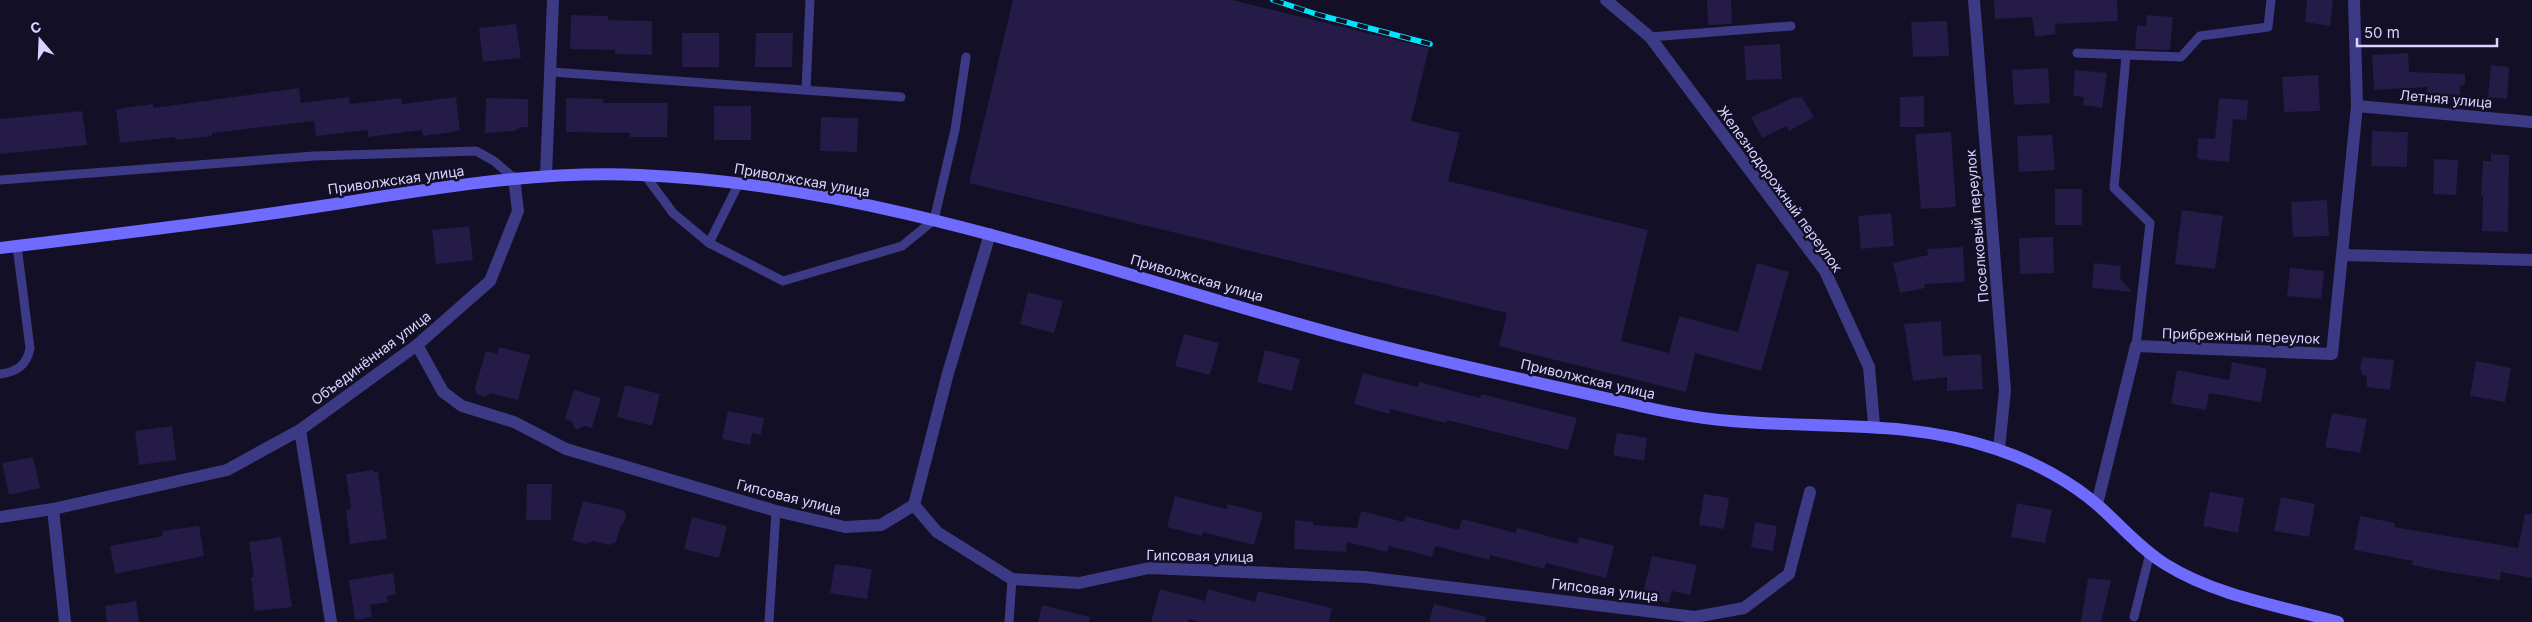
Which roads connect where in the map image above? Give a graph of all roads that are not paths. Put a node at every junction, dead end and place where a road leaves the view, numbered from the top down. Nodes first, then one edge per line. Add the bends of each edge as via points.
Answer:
1 (553, 0) edge
2 (810, 0) edge
3 (1606, 0) edge
4 (1974, 0) edge
5 (2271, 0) edge
6 (2354, 0) edge
7 (1791, 26) dead end
8 (1650, 37) junction
9 (2077, 53) dead end
10 (2126, 56) junction
11 (966, 57) dead end
12 (552, 72) junction
13 (806, 90) junction
14 (901, 97) dead end
15 (2357, 106) junction
16 (2532, 122) edge
17 (546, 174) junction
18 (645, 175) junction
19 (514, 178) junction
20 (0, 180) edge
21 (739, 183) junction
22 (934, 220) junction
23 (990, 234) junction
24 (709, 243) junction
25 (17, 246) junction
26 (0, 248) edge
27 (2343, 256) junction
28 (2532, 260) edge
29 (417, 346) junction
30 (2136, 346) junction
31 (0, 374) edge
32 (1874, 426) junction
33 (300, 430) junction
34 (1998, 449) junction
35 (1810, 492) dead end
36 (2097, 504) junction
37 (914, 505) junction
38 (53, 509) junction
39 (776, 511) junction
40 (0, 517) edge
41 (2150, 553) junction
42 (1012, 579) junction
43 (2134, 617) dead end
44 (65, 622) edge
45 (331, 622) edge
46 (769, 622) edge
47 (1009, 622) edge
48 (2338, 622) edge

1 - 12 street
2 - 13 lane
3 - 8 street, Железнодорожный переулок
4 - 34 street, Поселковый переулок via 2005,390
5 - 10 lane via 2268,27 2200,36 2181,57
6 - 15 street, Прибрежный переулок
7 - 8 lane
8 - 32 street, Железнодорожный переулок via 1825,271 1869,367
9 - 10 lane
10 - 30 lane via 2114,188 2150,222
11 - 22 lane via 955,130
12 - 13 lane
12 - 17 street
13 - 14 lane
15 - 16 street, Летняя улица
15 - 27 street, Прибрежный переулок
17 - 18 main road, Приволжская улица
17 - 19 main road, Приволжская улица
18 - 21 main road, Приволжская улица
18 - 24 lane via 673,213
19 - 20 lane via 476,151 314,156
19 - 25 main road, Приволжская улица via 264,215
19 - 29 street, Объединённая улица via 518,211 490,280
21 - 22 main road, Приволжская улица via 813,194
21 - 24 lane
22 - 23 main road, Приволжская улица
22 - 24 lane via 902,246 784,281
23 - 32 main road, Приволжская улица via 1352,338 1676,415 1733,422
23 - 37 street via 948,373
25 - 26 main road, Приволжская улица
25 - 31 lane via 30,348 28,357 18,370
27 - 28 street
27 - 30 street, Прибрежный переулок via 2332,354
29 - 33 street, Объединённая улица
29 - 39 street, Гипсовая улица via 443,392 462,406 514,422 566,449
30 - 36 street
32 - 34 main road, Приволжская улица via 1940,434
33 - 38 street, Объединённая улица via 227,470
33 - 45 street
34 - 36 main road, Приволжская улица via 2050,472
35 - 42 street, Гипсовая улица via 1789,574 1744,608 1695,616 1365,577 1149,568 1079,583
36 - 41 main road, Приволжская улица
37 - 39 street, Гипсовая улица via 881,525 845,526
37 - 42 street, Гипсовая улица via 937,532
38 - 40 street, Объединённая улица
38 - 44 street
39 - 46 lane
41 - 43 lane
41 - 48 main road, Приволжская улица via 2207,586
42 - 47 lane

